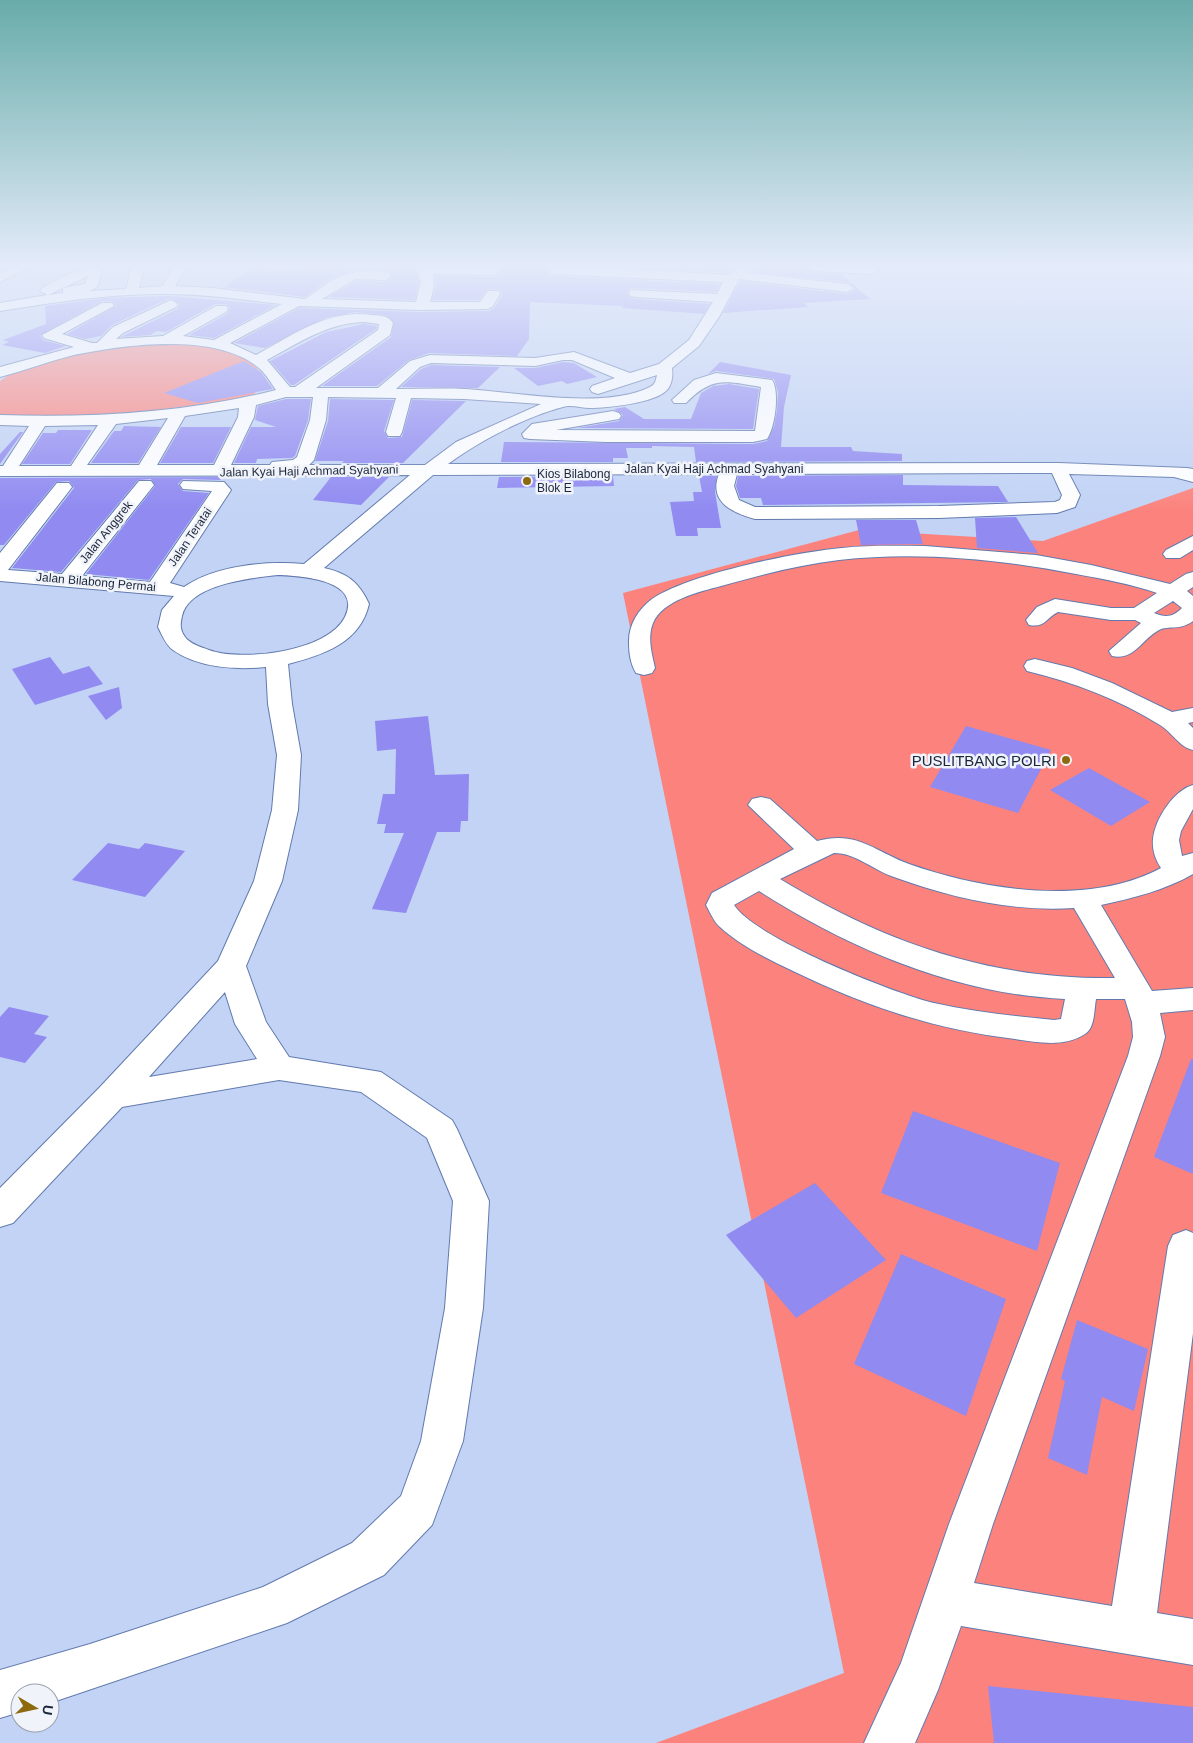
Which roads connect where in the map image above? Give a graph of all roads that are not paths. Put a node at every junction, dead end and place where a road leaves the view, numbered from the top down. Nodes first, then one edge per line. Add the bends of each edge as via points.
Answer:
1 (87, 348) edge
2 (229, 348) edge
3 (279, 348) edge
4 (361, 348) edge
5 (688, 348) edge
6 (0, 357) edge
7 (258, 360) junction
8 (28, 362) junction
9 (664, 367) junction
10 (0, 372) edge
11 (623, 377) junction
12 (586, 380) dead end
13 (387, 387) junction
14 (293, 392) junction
15 (321, 392) junction
16 (405, 393) junction
17 (563, 393) junction
18 (248, 402) junction
19 (665, 404) junction
20 (179, 413) junction
21 (0, 420) edge
22 (110, 420) junction
23 (40, 422) junction
24 (394, 432) dead end
25 (680, 437) junction
26 (671, 458) junction
27 (79, 465) junction
28 (148, 465) junction
29 (648, 465) junction
30 (692, 465) junction
31 (222, 466) junction
32 (4, 467) edge
33 (431, 469) junction
34 (799, 469) junction
35 (1060, 474) junction
36 (1190, 475) edge
37 (727, 476) junction
38 (145, 485) junction
39 (0, 487) edge
40 (63, 487) junction
41 (1193, 542) edge
42 (1173, 554) dead end
43 (0, 566) edge
44 (308, 571) junction
45 (0, 575) edge
46 (1193, 578) edge
47 (68, 580) junction
48 (157, 587) junction
49 (192, 592) junction
50 (1174, 592) junction
51 (1147, 618) junction
52 (1037, 620) dead end
53 (1120, 651) dead end
54 (276, 660) junction
55 (1035, 666) dead end
56 (644, 668) dead end
57 (1193, 714) edge
58 (1169, 720) junction
59 (1193, 743) edge
60 (1193, 793) edge
61 (762, 804) dead end
62 (813, 852) junction
63 (1185, 868) edge
64 (760, 879) junction
65 (1082, 898) junction
66 (231, 966) junction
67 (1082, 989) junction
68 (1137, 995) junction
69 (1193, 999) edge
70 (278, 1068) junction
71 (112, 1096) junction
72 (0, 1212) edge
73 (1186, 1246) dead end
74 (945, 1601) junction
75 (1131, 1632) junction
76 (1193, 1642) edge
77 (0, 1694) edge
78 (889, 1743) edge

1 - 8 street
2 - 7 street
3 - 7 street
4 - 14 street
5 - 9 street
6 - 8 street
7 - 14 street
8 - 10 street
9 - 11 street
9 - 19 street via 666,375 661,387
11 - 12 street
11 - 13 street via 574,356 516,362 430,359 415,364
11 - 17 street
13 - 15 street
13 - 16 street
13 - 17 street via 537,388
14 - 15 street
14 - 18 street
15 - 31 street via 318,420 302,463 292,466
16 - 17 street via 512,396
16 - 24 street
17 - 19 street via 591,403 624,400
17 - 33 street via 462,446
18 - 20 street
18 - 31 street via 246,417
19 - 25 street
19 - 25 street via 709,377 760,382 769,388 764,431 760,435 743,438
19 - 25 street via 538,428 530,434
20 - 22 street
20 - 28 street
21 - 23 street
22 - 23 street
22 - 27 street
23 - 32 street
25 - 26 street
26 - 29 street
26 - 30 street
27 - 28 street
27 - 32 street
28 - 31 street
29 - 30 street, Jalan Kyai Haji Achmad Syahyani
29 - 33 street, Jalan Kyai Haji Achmad Syahyani
30 - 34 street via 785,463
30 - 37 street, Jalan Kyai Haji Achmad Syahyani
32 - 33 street, Jalan Kyai Haji Achmad Syahyani via 307,472
33 - 44 street via 370,516
34 - 35 street, Jalan Kyai Haji Achmad Syahyani
34 - 37 street, Jalan Kyai Haji Achmad Syahyani
35 - 36 street, Jalan Kyai Haji Achmad Syahyani
35 - 37 street
35 - 37 street via 1071,495 1068,503 1058,507 764,513 740,510 733,505 725,492
38 - 40 street
38 - 47 street, Jalan Anggrek
38 - 48 street, Jalan Teratai via 222,488
39 - 40 street
40 - 43 street
41 - 42 street
44 - 49 street via 246,572 217,580
44 - 54 street via 334,578 352,589 359,604 354,621 338,637 311,651
45 - 47 street, Jalan Bilabong Permai
46 - 50 street
47 - 48 street, Jalan Bilabong Permai
48 - 49 street, Jalan Bilabong Permai
49 - 54 street via 174,609 169,627 179,644 203,656 237,662
50 - 51 street via 1158,600
50 - 51 street via 1193,608 1175,624
50 - 56 street via 1083,569 986,555 925,552 834,555 780,564 676,595 656,607 640,630 639,650
51 - 52 street via 1055,605
51 - 53 street
54 - 66 street via 289,755 285,810 268,881
55 - 58 street via 1104,688
57 - 58 street
58 - 59 street
60 - 63 street via 1168,826 1165,846 1167,859
61 - 62 street
62 - 64 street
62 - 65 street via 830,846 848,846 933,882 996,895
63 - 65 street via 1117,894
64 - 67 street via 836,924 924,959 981,976 1038,986
64 - 67 street via 722,900 720,909 727,920 801,963 865,992 932,1014 1054,1032 1069,1030 1076,1025
65 - 68 street via 1112,945
66 - 70 street via 250,1024
66 - 71 street
67 - 68 street
68 - 69 street
68 - 74 street via 1146,1015 1149,1037 1144,1056 962,1546
70 - 71 street
70 - 77 street via 369,1081 440,1129 471,1201 464,1308 442,1441 417,1510 368,1559 271,1607 90,1668
71 - 72 street
73 - 75 street
74 - 75 street
74 - 78 street via 908,1711
75 - 76 street

